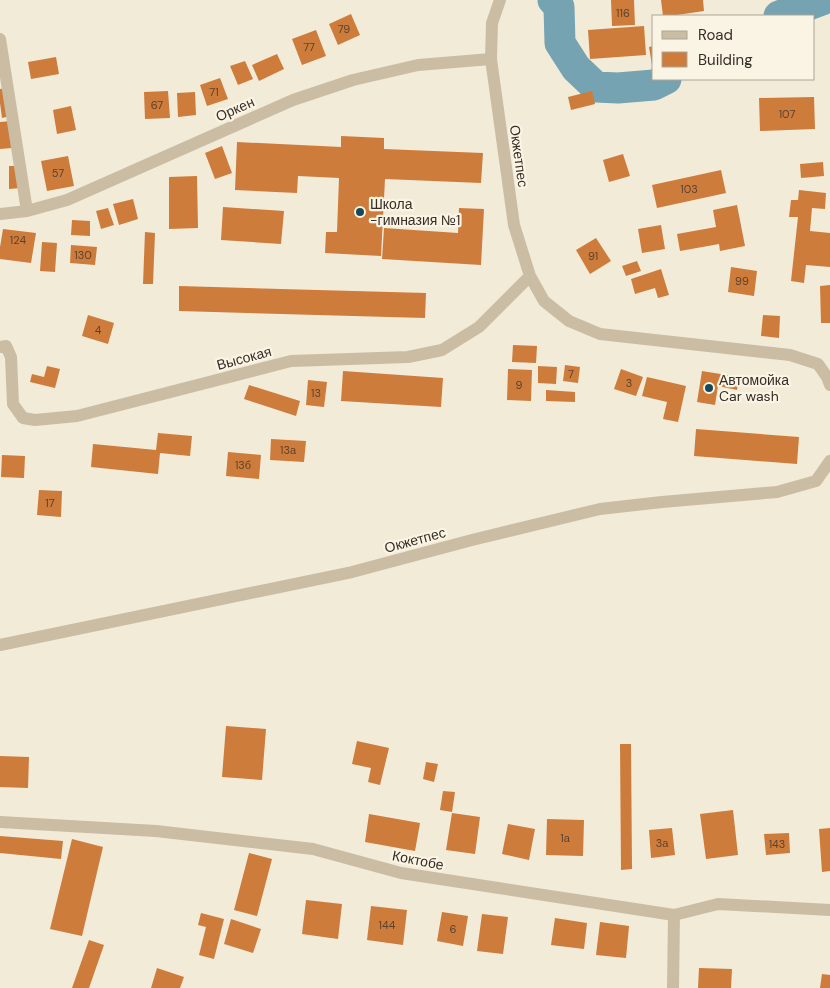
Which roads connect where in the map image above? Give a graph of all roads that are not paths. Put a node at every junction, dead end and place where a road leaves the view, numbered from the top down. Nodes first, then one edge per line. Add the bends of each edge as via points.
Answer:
1 (500, 0) edge
2 (0, 39) edge
3 (491, 58) junction
4 (27, 211) junction
5 (0, 214) edge
6 (530, 276) junction
7 (0, 347) edge
8 (829, 378) edge
9 (830, 461) edge
10 (0, 645) edge
11 (0, 822) edge
12 (830, 910) edge
13 (674, 915) junction
14 (673, 988) edge

1 - 3 street, Окжетпес via 492,23
2 - 4 street
3 - 4 street, Оркен via 418,65 353,80 302,97 67,200
3 - 6 street, Окжетпес via 514,225
4 - 5 street, Оркен
6 - 7 street, Высокая via 480,327 442,350 408,357 292,361 77,416 23,418 13,404 11,357 6,346
6 - 8 street, Окжетпес via 544,301 569,321 600,334 790,355 818,364
9 - 10 street, Окжетпес via 816,481 777,492 600,510 352,572
11 - 13 street, Коктобе via 156,831 313,849 400,873
12 - 13 street, Коктобе via 718,904
13 - 14 street

